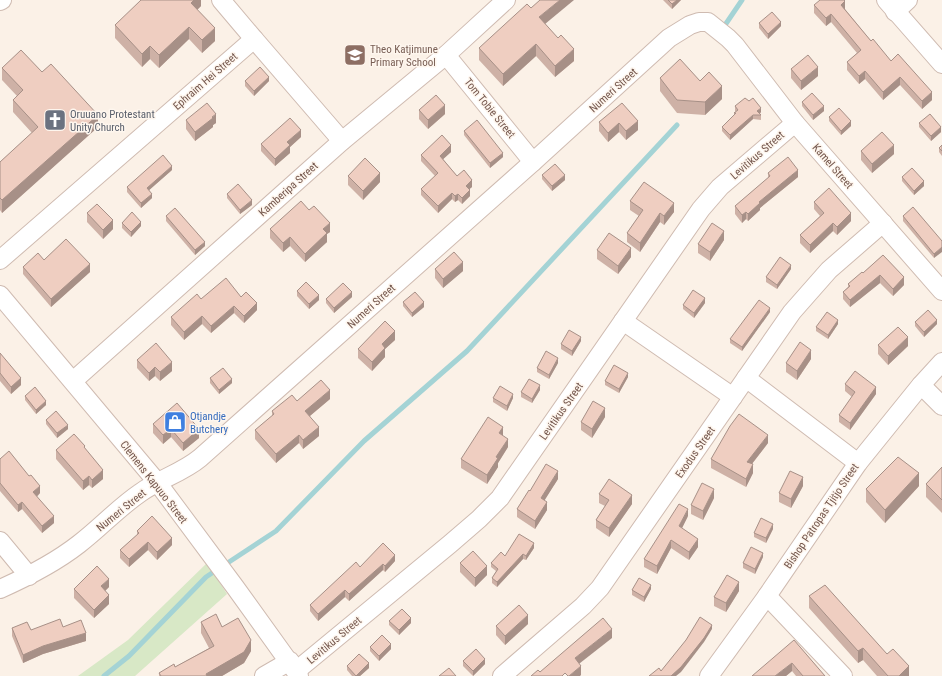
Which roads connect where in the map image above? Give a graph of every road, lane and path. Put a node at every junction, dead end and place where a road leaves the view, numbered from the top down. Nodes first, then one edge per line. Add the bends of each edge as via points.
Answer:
1 (221, 0) edge
2 (506, 0) edge
3 (896, 4) edge
4 (254, 38) junction
5 (728, 38) joint
6 (446, 55) junction
7 (942, 64) edge
8 (794, 123) junction
9 (342, 141) junction
10 (534, 162) junction
11 (883, 224) junction
12 (0, 260) edge
13 (942, 291) edge
14 (0, 295) edge
15 (623, 321) junction
16 (942, 362) edge
17 (746, 378) junction
18 (73, 382) junction
19 (921, 385) junction
20 (733, 398) junction
21 (942, 406) edge
22 (858, 463) junction
23 (156, 482) junction
24 (0, 541) edge
25 (29, 576) junction
26 (0, 589) edge
27 (766, 596) junction
28 (295, 670) edge
29 (264, 676) edge
30 (502, 676) edge
31 (709, 676) edge
32 (843, 676) edge

1 - 4 street
2 - 6 street, Kamberipa Street
3 - 7 street
4 - 9 street
4 - 12 street, Ephraim Hei Street
5 - 8 street, Kamel Street
5 - 10 street, Numeri Street via 708,22 690,25 670,38
6 - 9 street, Kamberipa Street
6 - 10 street, Tom Tobie Street
8 - 11 street, Kamel Street
8 - 15 street, Levitikus Street via 710,198
9 - 18 street, Kamberipa Street
10 - 23 street, Numeri Street via 192,465
11 - 13 street, Kamel Street
11 - 17 street, Exodus Street via 829,270 784,324
14 - 18 street, Clemens Kapuuo Street
15 - 20 street
15 - 28 street, Levitikus Street via 500,498 450,544
16 - 19 street, Bishop Patropas Tjitjo Street
17 - 20 street, Exodus Street
17 - 22 street
18 - 23 street, Clemens Kapuuo Street
19 - 21 street
19 - 22 street, Bishop Patropas Tjitjo Street
20 - 30 street, Exodus Street via 600,588 583,606
22 - 27 street, Bishop Patropas Tjitjo Street
23 - 25 street, Numeri Street via 139,493 78,545
23 - 28 street, Clemens Kapuuo Street
24 - 25 street
25 - 26 street, Numeri Street
27 - 31 street, Bishop Patropas Tjitjo Street
27 - 32 street
28 - 29 street, Levitikus Street

